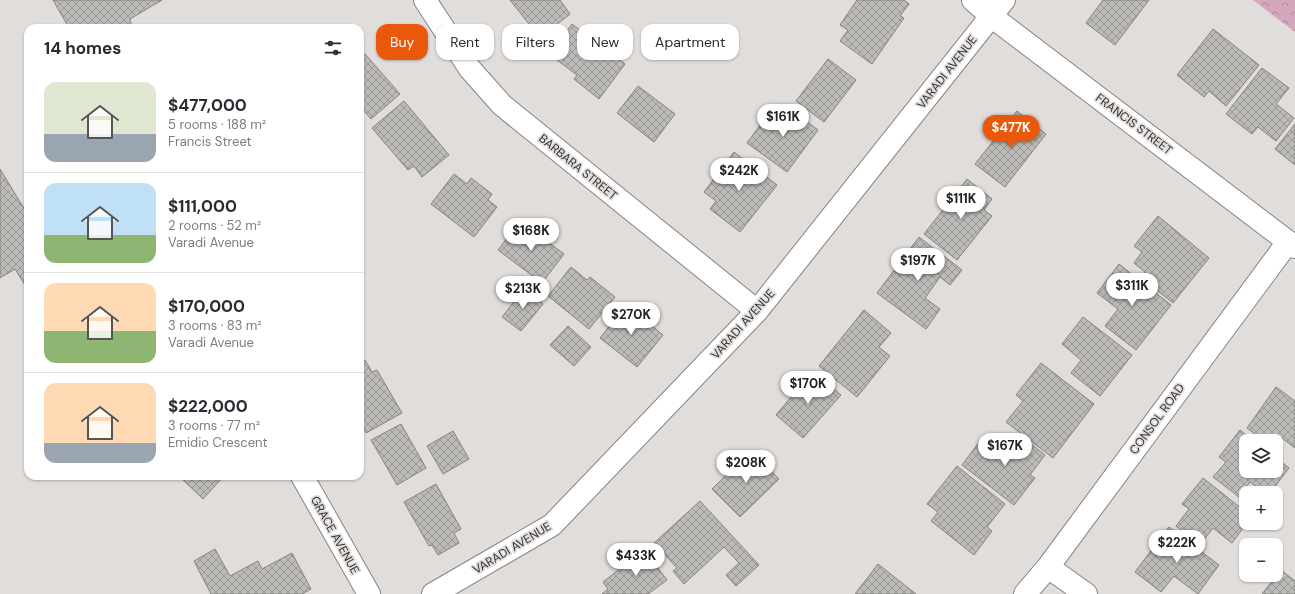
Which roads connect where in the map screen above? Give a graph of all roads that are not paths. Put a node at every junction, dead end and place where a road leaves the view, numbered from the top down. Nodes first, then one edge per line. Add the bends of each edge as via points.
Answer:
1 (425, 0) edge
2 (973, 0) edge
3 (997, 8) edge
4 (1291, 245) edge
5 (757, 311) junction
6 (304, 480) edge
7 (1048, 567) junction
8 (369, 594) edge
9 (433, 594) edge
10 (1025, 594) edge
11 (1086, 594) edge

1 - 5 street, BARBARA STREET via 470,69 502,106
2 - 3 street, FRANCIS STREET
3 - 4 street, FRANCIS STREET
3 - 5 street, VARADI AVENUE
4 - 7 street, CONSOL ROAD
5 - 9 street, VARADI AVENUE via 552,525
6 - 8 street, GRACE AVENUE
7 - 10 street, CONSOL ROAD
7 - 11 street

